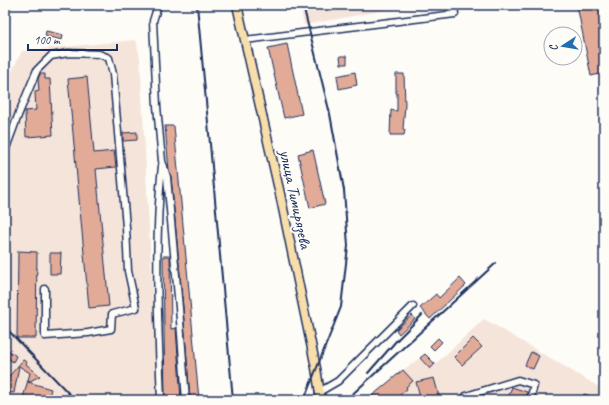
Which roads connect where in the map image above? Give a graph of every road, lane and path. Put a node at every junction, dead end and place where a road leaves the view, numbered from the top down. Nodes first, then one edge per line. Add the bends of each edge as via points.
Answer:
1 (158, 5) edge
2 (238, 5) edge
3 (454, 5) edge
4 (245, 40) junction
5 (6, 149) edge
6 (162, 161) junction
7 (45, 289) dead end
8 (414, 306) dead end
9 (320, 396) edge
10 (161, 400) edge
11 (186, 400) edge
12 (464, 400) edge
13 (530, 400) edge

1 - 6 street via 153,21 153,41
2 - 4 main road, улица Тимирязева
3 - 4 street via 455,14
4 - 9 main road, улица Тимирязева
5 - 7 street via 37,70 51,56 68,53 99,54 108,58 113,74 128,270 136,308 112,314 111,329 45,336
6 - 10 street via 157,234
6 - 11 street via 167,177
8 - 9 street
12 - 13 street via 466,396 518,380 534,385

